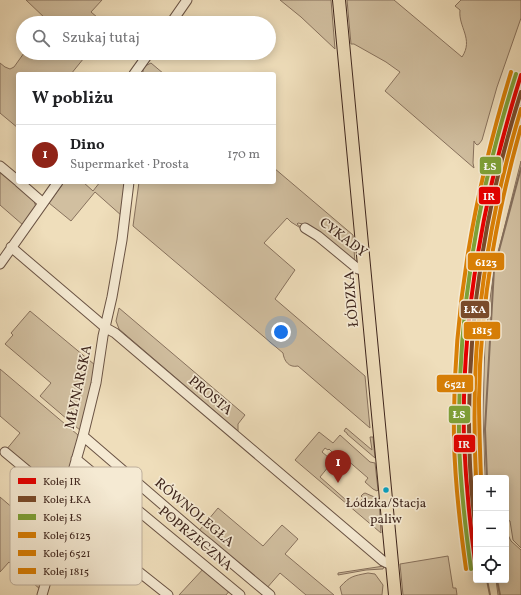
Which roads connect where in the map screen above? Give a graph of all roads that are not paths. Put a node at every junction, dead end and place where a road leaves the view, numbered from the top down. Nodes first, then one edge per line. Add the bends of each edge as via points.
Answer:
1 (187, 0) edge
2 (339, 0) edge
3 (176, 16) edge
4 (145, 60) edge
5 (136, 72) edge
6 (0, 166) edge
7 (16, 179) edge
8 (21, 184) edge
9 (57, 184) edge
10 (129, 184) edge
11 (43, 203) junction
12 (305, 228) dead end
13 (11, 248) junction
14 (0, 264) edge
15 (365, 271) junction
16 (106, 328) junction
17 (83, 436) junction
18 (4, 452) dead end
19 (76, 459) junction
20 (22, 467) edge
21 (74, 467) edge
22 (86, 467) edge
23 (119, 467) edge
24 (142, 487) edge
25 (142, 514) edge
26 (392, 564) junction
27 (142, 574) edge
28 (45, 585) edge
29 (42, 595) edge
30 (168, 595) edge
31 (240, 595) edge
32 (270, 595) edge
33 (395, 595) edge

1 - 3 street
2 - 15 main road, ŁÓDZKA
4 - 5 street
6 - 7 street
8 - 11 street
9 - 11 street
10 - 16 street, MŁYNARSKA
11 - 13 street
12 - 15 street, CYKADY via 358,270
13 - 14 street
13 - 16 street, PROSTA
15 - 26 main road, ŁÓDZKA
16 - 17 street, MŁYNARSKA
16 - 26 street, PROSTA via 383,561
17 - 19 street, MŁYNARSKA
17 - 23 street, RÓWNOLEGŁA
18 - 20 street
19 - 21 street, MŁYNARSKA
19 - 22 street, POPRZECZNA
24 - 32 street, RÓWNOLEGŁA
25 - 31 street, POPRZECZNA
26 - 33 main road, ŁÓDZKA
27 - 30 street
28 - 29 street, MŁYNARSKA

